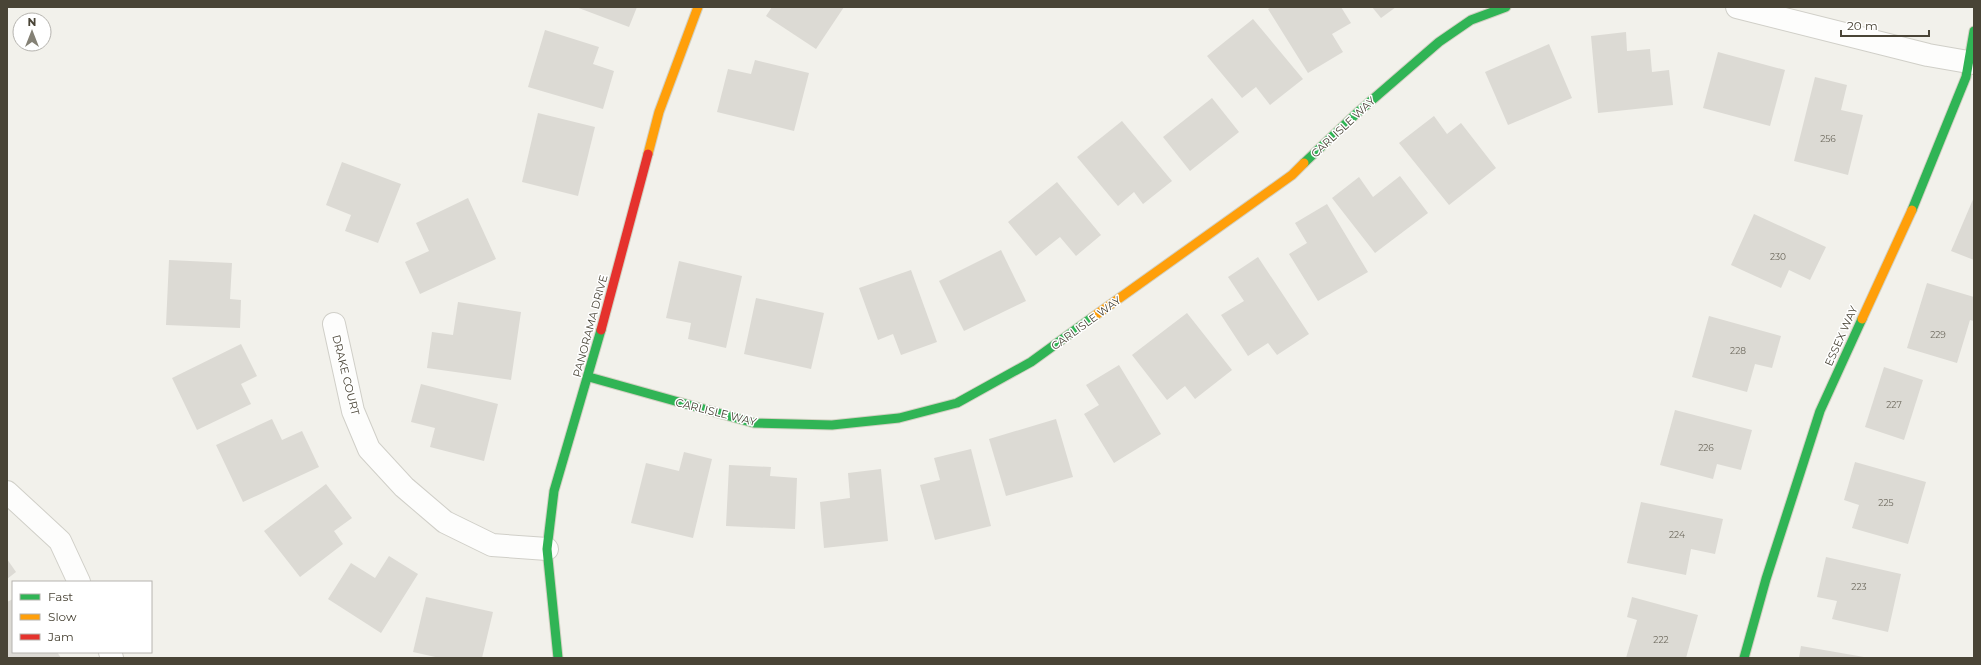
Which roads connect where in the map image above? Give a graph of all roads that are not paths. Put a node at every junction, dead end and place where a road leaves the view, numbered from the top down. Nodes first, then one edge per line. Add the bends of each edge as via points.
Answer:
1 (698, 7) edge
2 (1506, 7) edge
3 (1737, 7) edge
4 (1974, 31) edge
5 (1971, 63) edge
6 (334, 324) dead end
7 (589, 377) junction
8 (7, 492) edge
9 (548, 549) junction
10 (79, 581) edge
11 (558, 658) edge
12 (1744, 658) edge

1 - 7 street, PANORAMA DRIVE via 659,112
2 - 7 street, CARLISLE WAY via 1471,20 1439,42 1357,113 1292,175 1032,362 957,403 899,418 839,424 754,423
3 - 5 street via 1928,55
4 - 5 street, ESSEX WAY
5 - 12 street, ESSEX WAY via 1917,198 1820,411 1766,579
6 - 9 street, DRAKE COURT via 353,411 369,449 404,487 445,522 492,545
7 - 9 street, PANORAMA DRIVE via 554,491
8 - 10 street via 60,541
9 - 11 street, PANORAMA DRIVE

